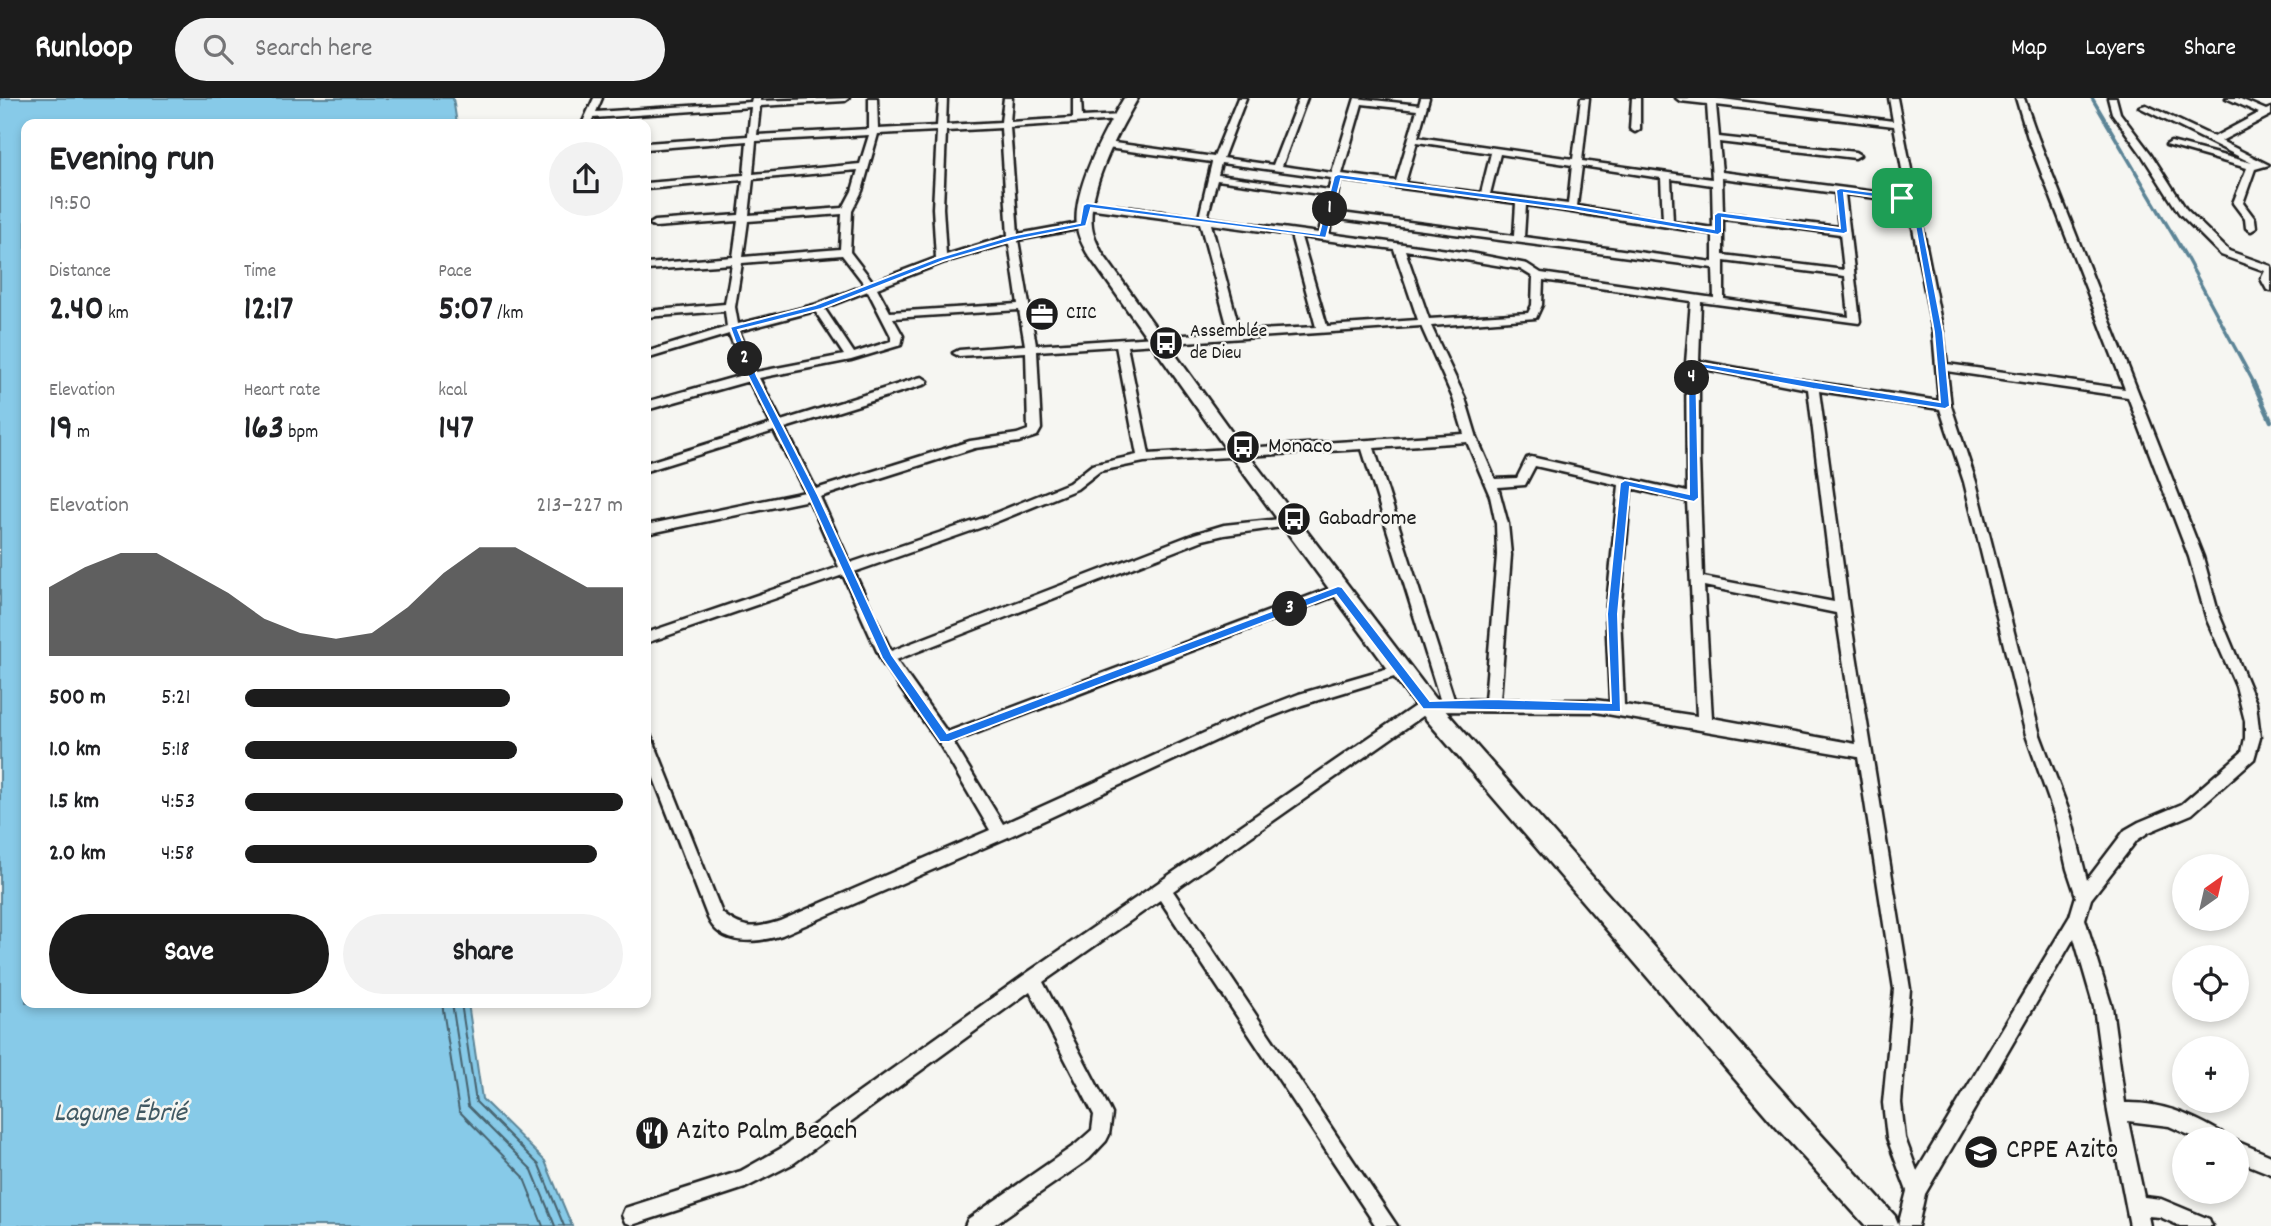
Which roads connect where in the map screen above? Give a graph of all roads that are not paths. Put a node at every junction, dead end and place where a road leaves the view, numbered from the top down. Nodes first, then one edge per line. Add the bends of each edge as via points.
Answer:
1 (598, 98) edge
2 (845, 98) edge
3 (873, 98) edge
4 (943, 98) edge
5 (1008, 98) edge
6 (1077, 98) edge
7 (1131, 98) edge
8 (1242, 98) edge
9 (1303, 98) edge
10 (1585, 98) edge
11 (1636, 98) edge
12 (1680, 98) edge
13 (1893, 98) edge
14 (2020, 98) edge
15 (2112, 98) edge
16 (2230, 98) edge
17 (1359, 99) edge
18 (1711, 100) edge
19 (755, 101) edge
20 (1423, 103) edge
21 (2143, 107) dead end
22 (2268, 112) edge
23 (592, 115) junction
24 (1120, 117) junction
25 (589, 119) edge
26 (1078, 121) junction
27 (1898, 124) junction
28 (1005, 125) junction
29 (942, 129) junction
30 (1635, 129) dead end
31 (874, 132) junction
32 (751, 137) junction
33 (1413, 139) junction
34 (1714, 139) junction
35 (2216, 139) junction
36 (1107, 145) junction
37 (2171, 145) dead end
38 (651, 146) edge
39 (1496, 152) junction
40 (1855, 155) dead end
41 (1217, 160) junction
42 (1576, 164) junction
43 (2252, 166) junction
44 (2269, 166) edge
45 (862, 167) junction
46 (1276, 168) junction
47 (747, 176) junction
48 (1338, 176) junction
49 (1667, 176) junction
50 (1212, 177) junction
51 (1718, 179) junction
52 (1400, 184) junction
53 (651, 186) edge
54 (1840, 190) junction
55 (1333, 193) junction
56 (1485, 196) junction
57 (1914, 200) junction
58 (1521, 201) junction
59 (1573, 208) junction
60 (847, 211) junction
61 (1328, 214) junction
62 (1086, 215) junction
63 (1718, 215) junction
64 (744, 217) junction
65 (1203, 220) junction
66 (1668, 222) junction
67 (655, 224) dead end
68 (2251, 228) dead end
69 (1718, 232) junction
70 (1844, 232) junction
71 (1295, 233) junction
72 (1323, 236) junction
73 (1013, 238) junction
74 (1519, 239) junction
75 (1398, 246) junction
76 (845, 252) junction
77 (739, 260) junction
78 (940, 260) junction
79 (1718, 261) junction
80 (651, 267) edge
81 (2271, 269) edge
82 (1850, 274) junction
83 (1538, 276) junction
84 (872, 288) junction
85 (2271, 288) edge
86 (1696, 300) junction
87 (1720, 303) junction
88 (730, 307) junction
89 (818, 307) junction
90 (1024, 307) junction
91 (651, 314) edge
92 (886, 315) junction
93 (1425, 324) junction
94 (733, 328) junction
95 (1322, 330) junction
96 (1235, 334) junction
97 (1156, 340) junction
98 (1121, 342) junction
99 (1031, 348) junction
100 (959, 353) dead end
101 (651, 354) edge
102 (851, 357) junction
103 (1692, 363) junction
104 (1941, 367) junction
105 (752, 376) junction
106 (922, 381) dead end
107 (1813, 386) junction
108 (2132, 394) junction
109 (651, 405) edge
110 (1945, 406) junction
111 (778, 427) junction
112 (1471, 438) junction
113 (1366, 443) junction
114 (1237, 452) junction
115 (1144, 458) junction
116 (651, 465) edge
117 (1490, 483) junction
118 (1625, 483) junction
119 (813, 495) junction
120 (1694, 498) junction
121 (1289, 522) junction
122 (651, 529) edge
123 (845, 569) junction
124 (1696, 580) junction
125 (1338, 590) junction
126 (1843, 609) junction
127 (651, 636) edge
128 (887, 658) junction
129 (1399, 670) junction
130 (1492, 704) junction
131 (1427, 705) junction
132 (1449, 705) junction
133 (1617, 708) junction
134 (1705, 723) junction
135 (944, 739) junction
136 (1865, 751) junction
137 (651, 753) edge
138 (1000, 833) junction
139 (1163, 890) junction
140 (2084, 897) junction
141 (2077, 919) junction
142 (1033, 979) junction
143 (2117, 1112) junction
144 (2192, 1127) edge
145 (2249, 1156) edge
146 (2271, 1165) edge
147 (1916, 1191) junction
148 (2138, 1206) junction
149 (632, 1215) dead end
150 (975, 1226) edge
151 (1387, 1226) edge
152 (1885, 1226) edge
153 (1908, 1226) edge
154 (2140, 1226) edge
155 (2202, 1226) edge

1 - 23 street
2 - 19 street
3 - 31 street
4 - 29 street
5 - 28 street
6 - 26 street
7 - 24 street
8 - 41 street
9 - 46 street
10 - 42 street
11 - 30 street
12 - 18 street
13 - 27 street
14 - 108 street
15 - 81 street via 2116,113 2182,211 2225,253
16 - 22 street
17 - 20 street
17 - 48 street
18 - 27 street
18 - 34 street
19 - 23 street
19 - 32 street
20 - 33 street
21 - 35 street
22 - 35 street
23 - 25 street
24 - 26 street
24 - 36 street
26 - 28 street
27 - 57 street
28 - 29 street
28 - 73 street
29 - 31 street
29 - 78 street
31 - 32 street
31 - 45 street
32 - 38 street
32 - 47 street
33 - 39 street
33 - 52 street
34 - 40 street
34 - 51 street
35 - 44 street
36 - 41 street
36 - 62 street
37 - 43 street
39 - 42 street
39 - 56 street
41 - 46 street
41 - 50 street
42 - 49 street
42 - 59 street
43 - 44 street
43 - 68 street via 2238,203
45 - 47 street
45 - 60 street
46 - 48 street
47 - 53 street
47 - 64 street
48 - 52 street
48 - 55 street
49 - 51 street
49 - 66 street
50 - 55 street
50 - 65 street
51 - 54 street
51 - 63 street
52 - 56 street
54 - 57 street
54 - 70 street
55 - 61 street
56 - 58 street
57 - 104 street
58 - 59 street
58 - 74 street
59 - 66 street
60 - 64 street
60 - 76 street
61 - 72 street
61 - 74 street
62 - 65 street
62 - 73 street
62 - 97 street via 1095,253
63 - 69 street
63 - 70 street
64 - 67 street
64 - 77 street
65 - 71 street
65 - 96 street
66 - 69 street
69 - 79 street
70 - 82 street
71 - 72 street
71 - 95 street
72 - 75 street
73 - 78 street
73 - 90 street
74 - 79 street
75 - 83 street via 1505,262
75 - 93 street
76 - 77 street
76 - 84 street
77 - 80 street
77 - 88 street
78 - 84 street
79 - 82 street
79 - 87 street
81 - 85 street via 2266,279
82 - 87 street via 1855,321
83 - 86 street
83 - 93 street via 1532,316
84 - 89 street
84 - 92 street
86 - 87 street
86 - 103 street
88 - 91 street
88 - 94 street
89 - 94 street
89 - 102 street
90 - 92 street
90 - 99 street
92 - 102 street via 897,343
93 - 95 street
93 - 112 street via 1459,398
94 - 101 street
94 - 105 street
95 - 96 street
96 - 97 street
97 - 98 street
97 - 114 street
98 - 99 street
98 - 115 street
99 - 100 street
99 - 119 street via 1033,433 985,440
102 - 105 street
103 - 107 street
103 - 120 street
104 - 108 street
104 - 110 street
105 - 109 street
105 - 111 street
106 - 111 street
107 - 110 street
107 - 126 street
108 - 140 street via 2247,699 2254,743 2249,755 2187,809 2131,835
110 - 140 street via 1970,482 2033,735 2063,817
111 - 116 street
111 - 119 street
112 - 113 street
112 - 117 street
113 - 114 street
113 - 132 street
114 - 115 street
114 - 121 street
115 - 123 street via 1096,468 1055,495 988,522
117 - 118 street via 1521,482 1531,461
117 - 130 street via 1502,524 1504,555
118 - 120 street
118 - 133 street via 1613,614
119 - 122 street
119 - 123 street
120 - 124 street
121 - 125 street
121 - 128 street via 1199,537
123 - 127 street
123 - 128 street
124 - 126 street
124 - 134 street
125 - 129 street
125 - 135 street
126 - 136 street
128 - 135 street
129 - 131 street
129 - 138 street via 1242,722
130 - 132 street
130 - 133 street
131 - 132 street
131 - 139 street
131 - 152 street
133 - 134 street
134 - 136 street
135 - 138 street
136 - 147 street via 1902,989 1893,1120
137 - 138 street via 716,918 731,932 755,936 782,928
139 - 142 street
139 - 151 street
140 - 141 street
141 - 143 street via 2104,1007
141 - 147 street
142 - 149 street via 787,1156 745,1179
142 - 150 street via 1103,1114 1100,1135
143 - 144 street via 2164,1113
143 - 148 street
145 - 146 street
147 - 153 street
148 - 154 street
148 - 155 street via 2161,1208

